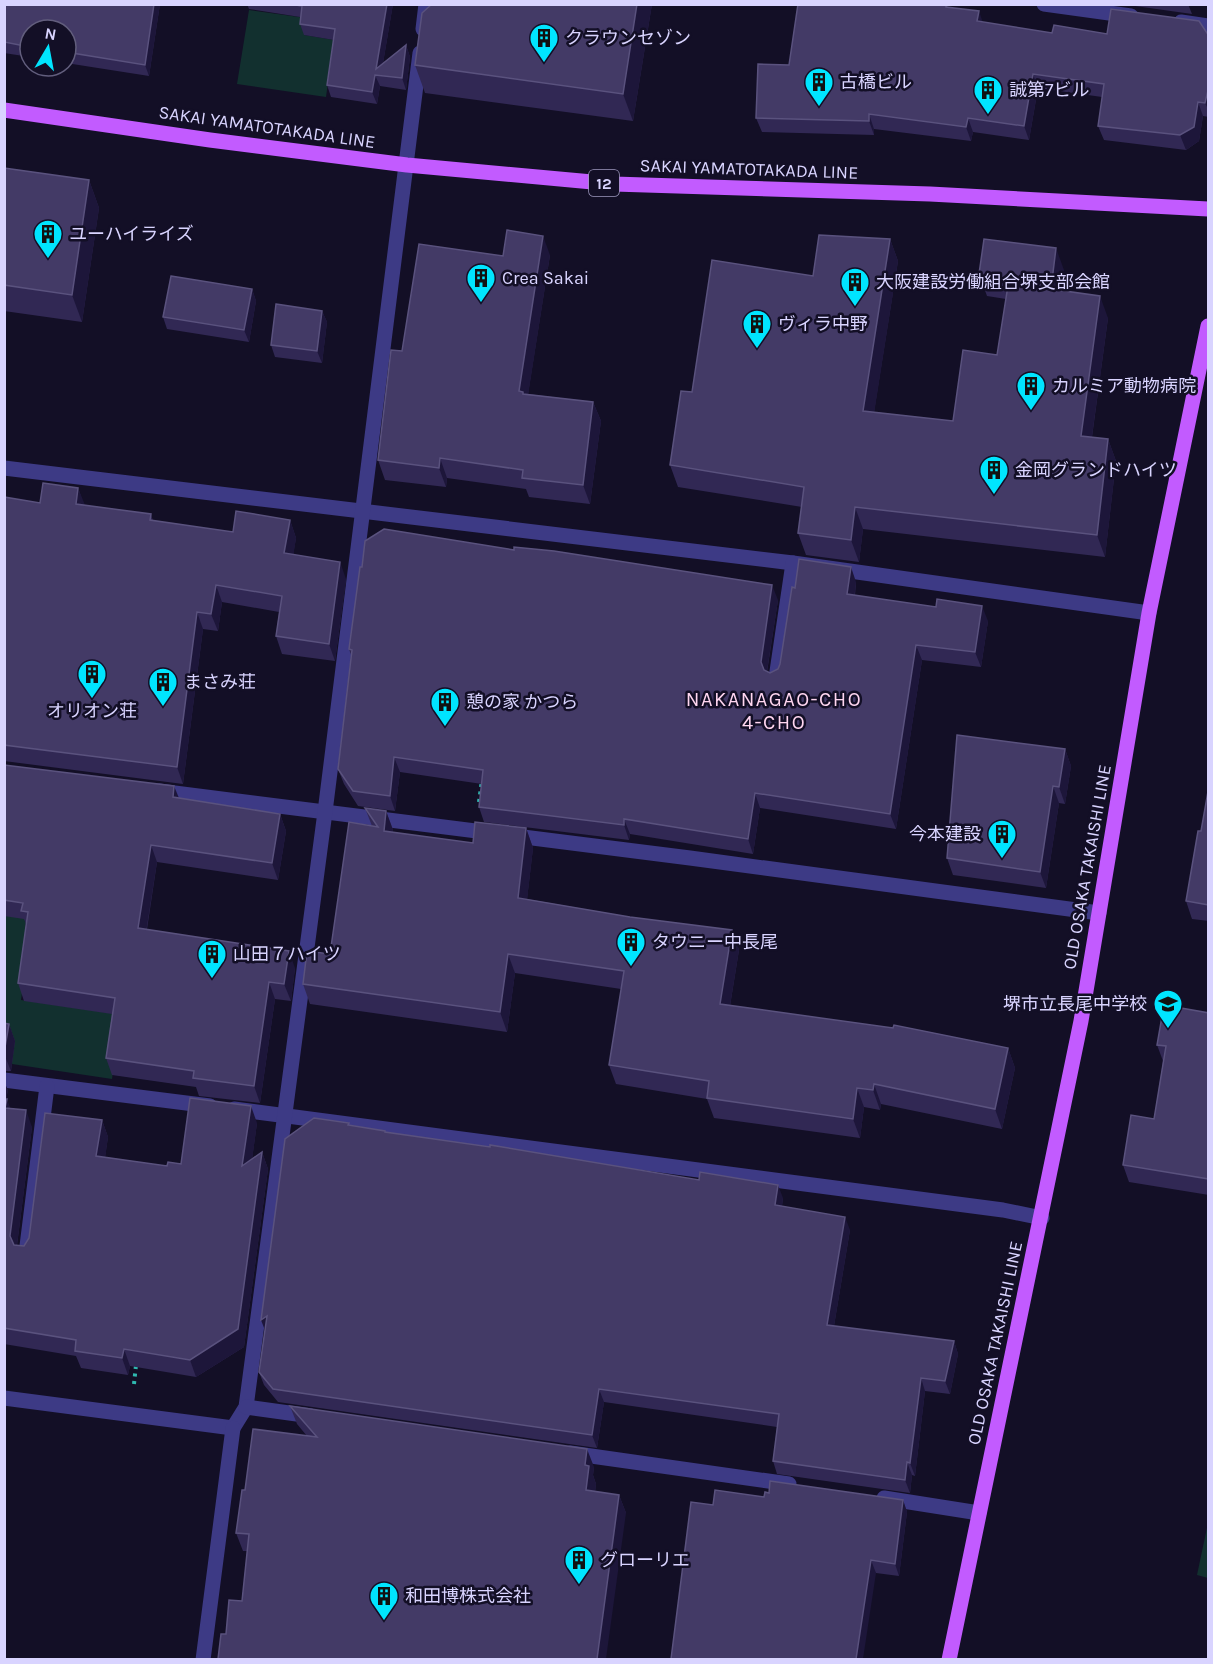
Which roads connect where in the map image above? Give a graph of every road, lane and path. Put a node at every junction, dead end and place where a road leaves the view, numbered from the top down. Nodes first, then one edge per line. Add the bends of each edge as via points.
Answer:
1 (426, 4) edge
2 (1044, 4) edge
3 (1209, 26) edge
4 (4, 110) edge
5 (407, 165) junction
6 (1209, 209) edge
7 (1209, 326) edge
8 (4, 468) edge
9 (363, 511) junction
10 (794, 563) junction
11 (1149, 613) junction
12 (776, 678) edge
13 (483, 773) edge
14 (140, 789) edge
15 (325, 812) junction
16 (475, 831) junction
17 (1099, 913) junction
18 (4, 1080) edge
19 (47, 1086) junction
20 (285, 1116) junction
21 (1042, 1218) junction
22 (26, 1254) edge
23 (136, 1360) edge
24 (4, 1398) edge
25 (246, 1407) junction
26 (130, 1414) junction
27 (327, 1419) edge
28 (233, 1428) junction
29 (560, 1452) edge
30 (805, 1486) edge
31 (874, 1496) edge
32 (979, 1513) junction
33 (203, 1659) edge
34 (949, 1659) edge

1 - 5 street
2 - 3 street
4 - 5 main road, SAKAI YAMATOTAKADA LINE / 12
5 - 6 main road, SAKAI YAMATOTAKADA LINE / 12 via 614,184
5 - 9 street
7 - 11 main road, OLD OSAKA TAKAISHI LINE
8 - 9 street
9 - 10 street
9 - 15 street
10 - 11 street
10 - 12 street
11 - 17 main road, OLD OSAKA TAKAISHI LINE
13 - 16 path
14 - 15 street
15 - 16 street
15 - 20 street
16 - 17 street
17 - 21 main road, OLD OSAKA TAKAISHI LINE
18 - 19 street
19 - 20 street
19 - 22 street
20 - 21 street
20 - 25 street
21 - 32 main road, OLD OSAKA TAKAISHI LINE
23 - 26 path
24 - 26 street
25 - 27 street
25 - 28 street
26 - 28 street
28 - 33 street
29 - 30 street
31 - 32 street
32 - 34 main road, OLD OSAKA TAKAISHI LINE

